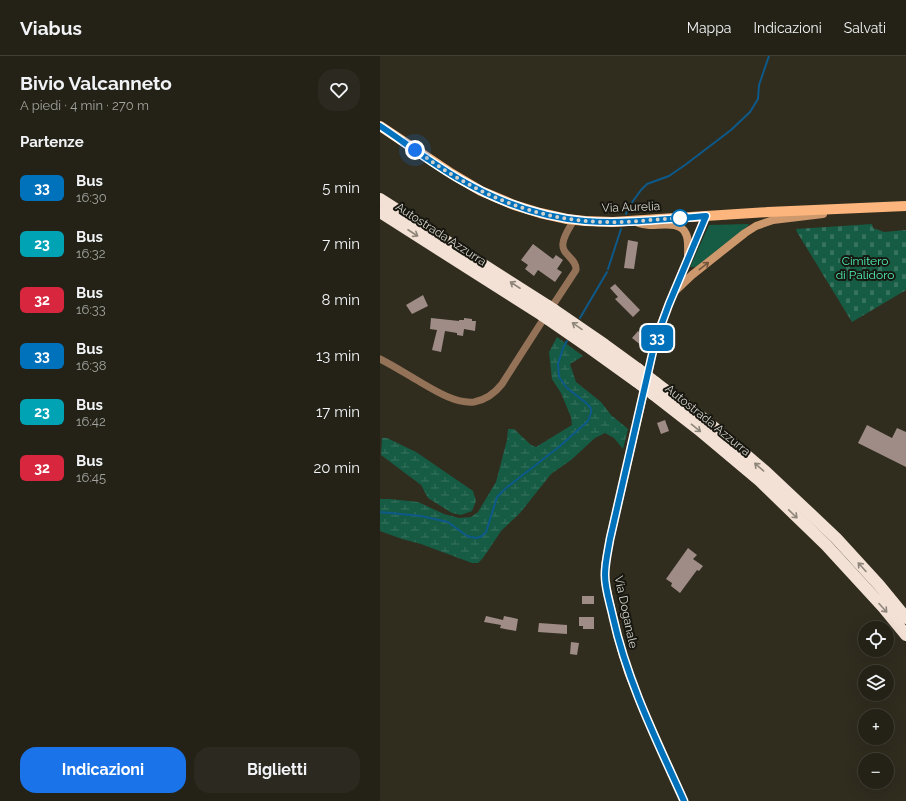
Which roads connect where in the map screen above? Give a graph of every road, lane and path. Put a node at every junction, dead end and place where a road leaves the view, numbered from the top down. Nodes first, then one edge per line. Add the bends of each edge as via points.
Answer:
1 (380, 126) edge
2 (380, 199) edge
3 (906, 206) edge
4 (874, 208) junction
5 (380, 212) edge
6 (706, 216) junction
7 (574, 220) junction
8 (633, 221) junction
9 (688, 258) junction
10 (674, 292) junction
11 (550, 314) junction
12 (380, 359) edge
13 (641, 373) junction
14 (651, 391) junction
15 (906, 618) edge
16 (906, 635) edge
17 (684, 801) edge

1 - 7 main road, Via Aurelia via 481,191 535,211
11 -> 2 highway, Autostrada Azzurra
3 - 4 main road, Via Aurelia
4 - 6 main road, Via Aurelia
10 -> 4 main road via 745,233 763,223
5 -> 11 highway, Autostrada Azzurra
6 - 8 main road, Via Aurelia
6 - 9 main road
7 - 8 main road, Via Aurelia
7 - 11 street via 563,247 577,267
8 - 9 main road via 649,225 672,225 683,229 687,237
9 - 10 main road
10 - 13 main road
11 - 12 street via 502,384 489,396 476,401 462,401 445,395
11 - 13 highway, Autostrada Azzurra
13 - 14 highway, Autostrada Azzurra, bridge
15 -> 14 highway, Autostrada Azzurra via 830,533 766,472 709,423
14 -> 16 highway, Autostrada Azzurra via 760,481 826,546
14 - 17 main road, Via Doganale via 610,539 605,582 628,672

